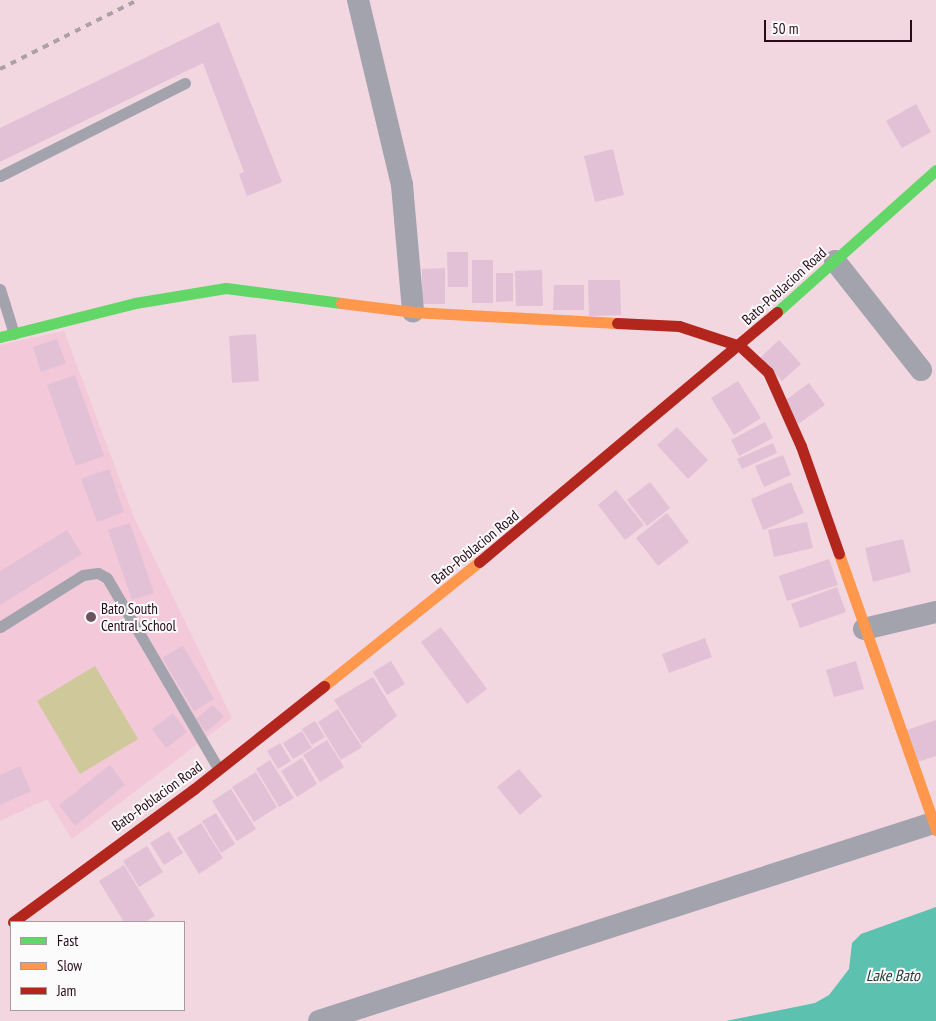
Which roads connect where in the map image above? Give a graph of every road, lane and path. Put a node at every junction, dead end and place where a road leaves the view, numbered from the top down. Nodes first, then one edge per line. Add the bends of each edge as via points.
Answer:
1 (358, 0) edge
2 (185, 83) dead end
3 (936, 170) edge
4 (0, 176) edge
5 (835, 261) junction
6 (0, 289) edge
7 (413, 312) junction
8 (14, 334) junction
9 (0, 337) edge
10 (740, 346) junction
11 (921, 370) dead end
12 (936, 612) edge
13 (0, 626) edge
14 (864, 629) junction
15 (218, 768) junction
16 (934, 827) edge
17 (15, 921) edge
18 (319, 1021) edge

1 - 7 street via 402,185
2 - 4 lane
3 - 5 street, Bato-Poblacion Road
5 - 10 street, Bato-Poblacion Road
5 - 11 street
6 - 8 lane
7 - 8 street via 226,288 135,303
7 - 10 street via 679,326
8 - 9 street
10 - 14 street via 768,372 797,438
10 - 15 street, Bato-Poblacion Road via 521,529
12 - 14 street
13 - 15 lane via 83,575 98,573 107,578
14 - 16 street
15 - 17 street, Bato-Poblacion Road
16 - 18 street

